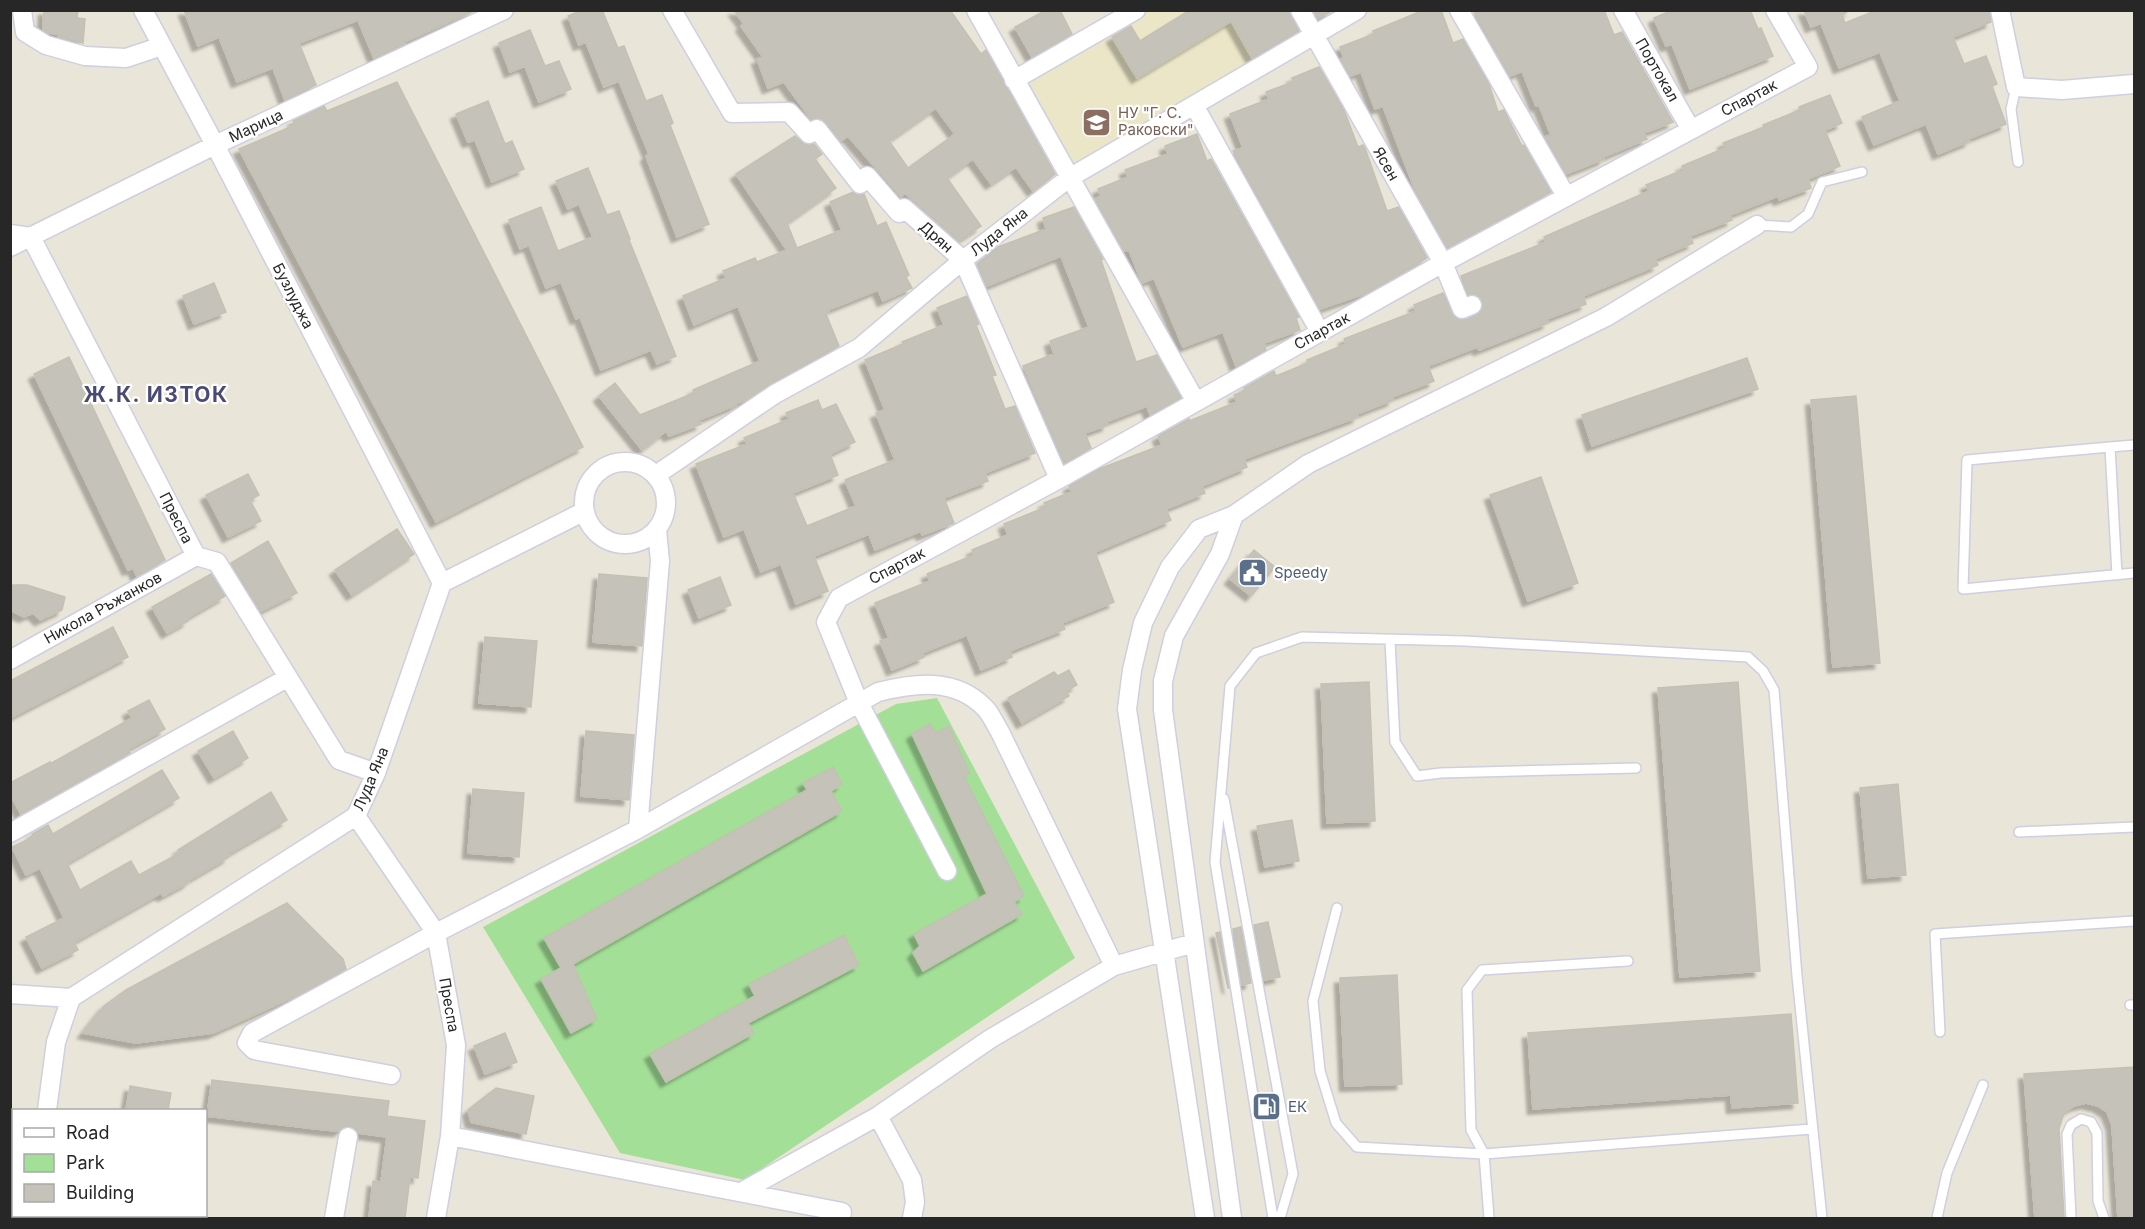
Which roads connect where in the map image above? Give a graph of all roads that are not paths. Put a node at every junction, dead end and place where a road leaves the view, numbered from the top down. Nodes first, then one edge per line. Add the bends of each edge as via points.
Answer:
1 (22, 10) edge
2 (143, 10) edge
3 (504, 10) edge
4 (672, 10) edge
5 (976, 10) edge
6 (1136, 10) edge
7 (1300, 10) edge
8 (1357, 10) edge
9 (1458, 10) edge
10 (1623, 10) edge
11 (1775, 10) edge
12 (2000, 10) edge
13 (1314, 36) junction
14 (162, 46) junction
15 (1014, 80) junction
16 (2134, 84) edge
17 (2016, 87) junction
18 (1194, 105) junction
19 (1690, 130) junction
20 (215, 145) junction
21 (2018, 162) dead end
22 (1862, 172) dead end
23 (1069, 178) junction
24 (1566, 196) junction
25 (1757, 225) joint
26 (10, 234) edge
27 (32, 237) junction
28 (10, 247) edge
29 (963, 260) junction
30 (1443, 263) junction
31 (1472, 305) dead end
32 (1320, 332) junction
33 (1196, 402) junction
34 (2134, 445) edge
35 (2110, 447) junction
36 (656, 475) junction
37 (1059, 479) junction
38 (583, 512) junction
39 (1234, 515) junction
40 (657, 530) junction
41 (196, 556) junction
42 (2134, 573) edge
43 (2117, 575) junction
44 (442, 583) junction
45 (1390, 639) junction
46 (10, 660) edge
47 (287, 678) junction
48 (859, 703) junction
49 (1636, 768) dead end
50 (376, 773) junction
51 (1221, 785) junction
52 (356, 816) junction
53 (2134, 827) edge
54 (638, 829) junction
55 (2019, 832) dead end
56 (10, 833) edge
57 (947, 871) dead end
58 (1337, 908) dead end
59 (2134, 921) edge
60 (436, 933) junction
61 (1194, 943) junction
62 (1163, 952) junction
63 (1628, 961) dead end
64 (1114, 966) junction
65 (10, 994) edge
66 (71, 999) junction
67 (1940, 1032) dead end
68 (391, 1075) dead end
69 (1983, 1084) dead end
70 (47, 1109) edge
71 (878, 1116) junction
72 (1812, 1130) junction
73 (450, 1136) junction
74 (348, 1137) dead end
75 (1484, 1154) junction
76 (741, 1192) junction
77 (334, 1218) edge
78 (436, 1218) edge
79 (841, 1218) edge
80 (912, 1218) edge
81 (1205, 1218) edge
82 (1232, 1218) edge
83 (1273, 1218) edge
84 (1280, 1218) edge
85 (1489, 1218) edge
86 (1822, 1218) edge
87 (1937, 1218) edge
88 (2071, 1218) edge
89 (2104, 1218) edge

1 - 14 street via 25,32 46,45 85,56 126,58
2 - 14 street, Бузлуджа
3 - 20 street, Марица
4 - 29 street, Дрян via 732,113 789,112 809,134 817,129 860,184 867,176 899,213 904,208
5 - 15 street
6 - 15 street
7 - 13 street, Ясен
8 - 13 street, Луда Яна
9 - 24 street
10 - 19 street, Портокал
11 - 19 street, Спартак via 1808,67
12 - 17 street
13 - 18 street, Луда Яна
13 - 30 street, Ясен
14 - 20 street, Бузлуджа
15 - 23 street
16 - 17 street via 2062,90
17 - 21 lane via 2011,110
18 - 23 street, Луда Яна
18 - 32 street
19 - 24 street, Спартак
20 - 27 street, Марица
20 - 44 street, Бузлуджа
22 - 25 lane via 1822,182 1808,214 1791,226
23 - 29 street, Луда Яна
23 - 33 street
24 - 30 street, Спартак
25 - 39 street via 1606,317 1308,464
26 - 27 street
27 - 28 street, Марица
27 - 41 street, Преспа
29 - 36 street, Луда Яна via 859,348 775,394
29 - 37 street, Дрян
30 - 31 street, Ясен via 1462,309
30 - 32 street, Спартак
32 - 33 street, Спартак
33 - 37 street, Спартак
34 - 35 lane
35 - 43 lane
35 - 43 lane via 1967,460 1963,589
36 - 38 street via 638,463 616,461 596,471 584,490
36 - 40 street via 667,502
37 - 48 street, Спартак via 839,598 826,622
38 - 40 street via 591,529 605,540 623,545 642,541
38 - 44 street
39 - 61 street via 1220,554 1174,636 1163,681 1163,710
39 - 62 street via 1199,529 1170,567 1143,623 1132,670 1127,709
40 - 54 street via 660,561
41 - 46 street, Никола Ръжанков
41 - 47 street, Преспа via 217,562
42 - 43 lane
44 - 50 street, Луда Яна
45 - 49 lane via 1395,742 1417,776
45 - 51 lane via 1302,637 1256,653 1230,686
45 - 72 lane via 1748,657 1763,671 1774,690
47 - 50 street, Преспа via 339,760
47 - 56 street
48 - 54 street
48 - 57 street
48 - 64 street via 878,692 930,683 966,693 985,708
50 - 52 street, Луда Яна
51 - 83 lane via 1215,862
51 - 84 lane via 1293,1174
52 - 60 street, Преспа
52 - 66 street, Луда Яна
53 - 55 lane
54 - 60 street
58 - 75 lane via 1313,1001 1320,1071 1335,1123 1357,1147
59 - 67 lane via 1935,934
60 - 68 street via 252,1033 247,1043 254,1050
60 - 73 street, Преспа via 456,1045
61 - 62 street
61 - 82 street
62 - 64 street
62 - 81 street
63 - 75 lane via 1482,970 1467,990 1471,1130
64 - 71 street via 990,1039
65 - 66 street
66 - 70 street via 56,1042
69 - 87 lane via 1947,1173
71 - 76 street
71 - 80 street via 912,1180
72 - 75 lane
72 - 86 lane
73 - 76 street
73 - 78 street, Преспа
74 - 77 street
75 - 85 lane
76 - 79 street via 842,1212
88 - 89 lane via 2067,1134 2070,1125 2081,1119 2091,1122 2097,1133 2098,1201

